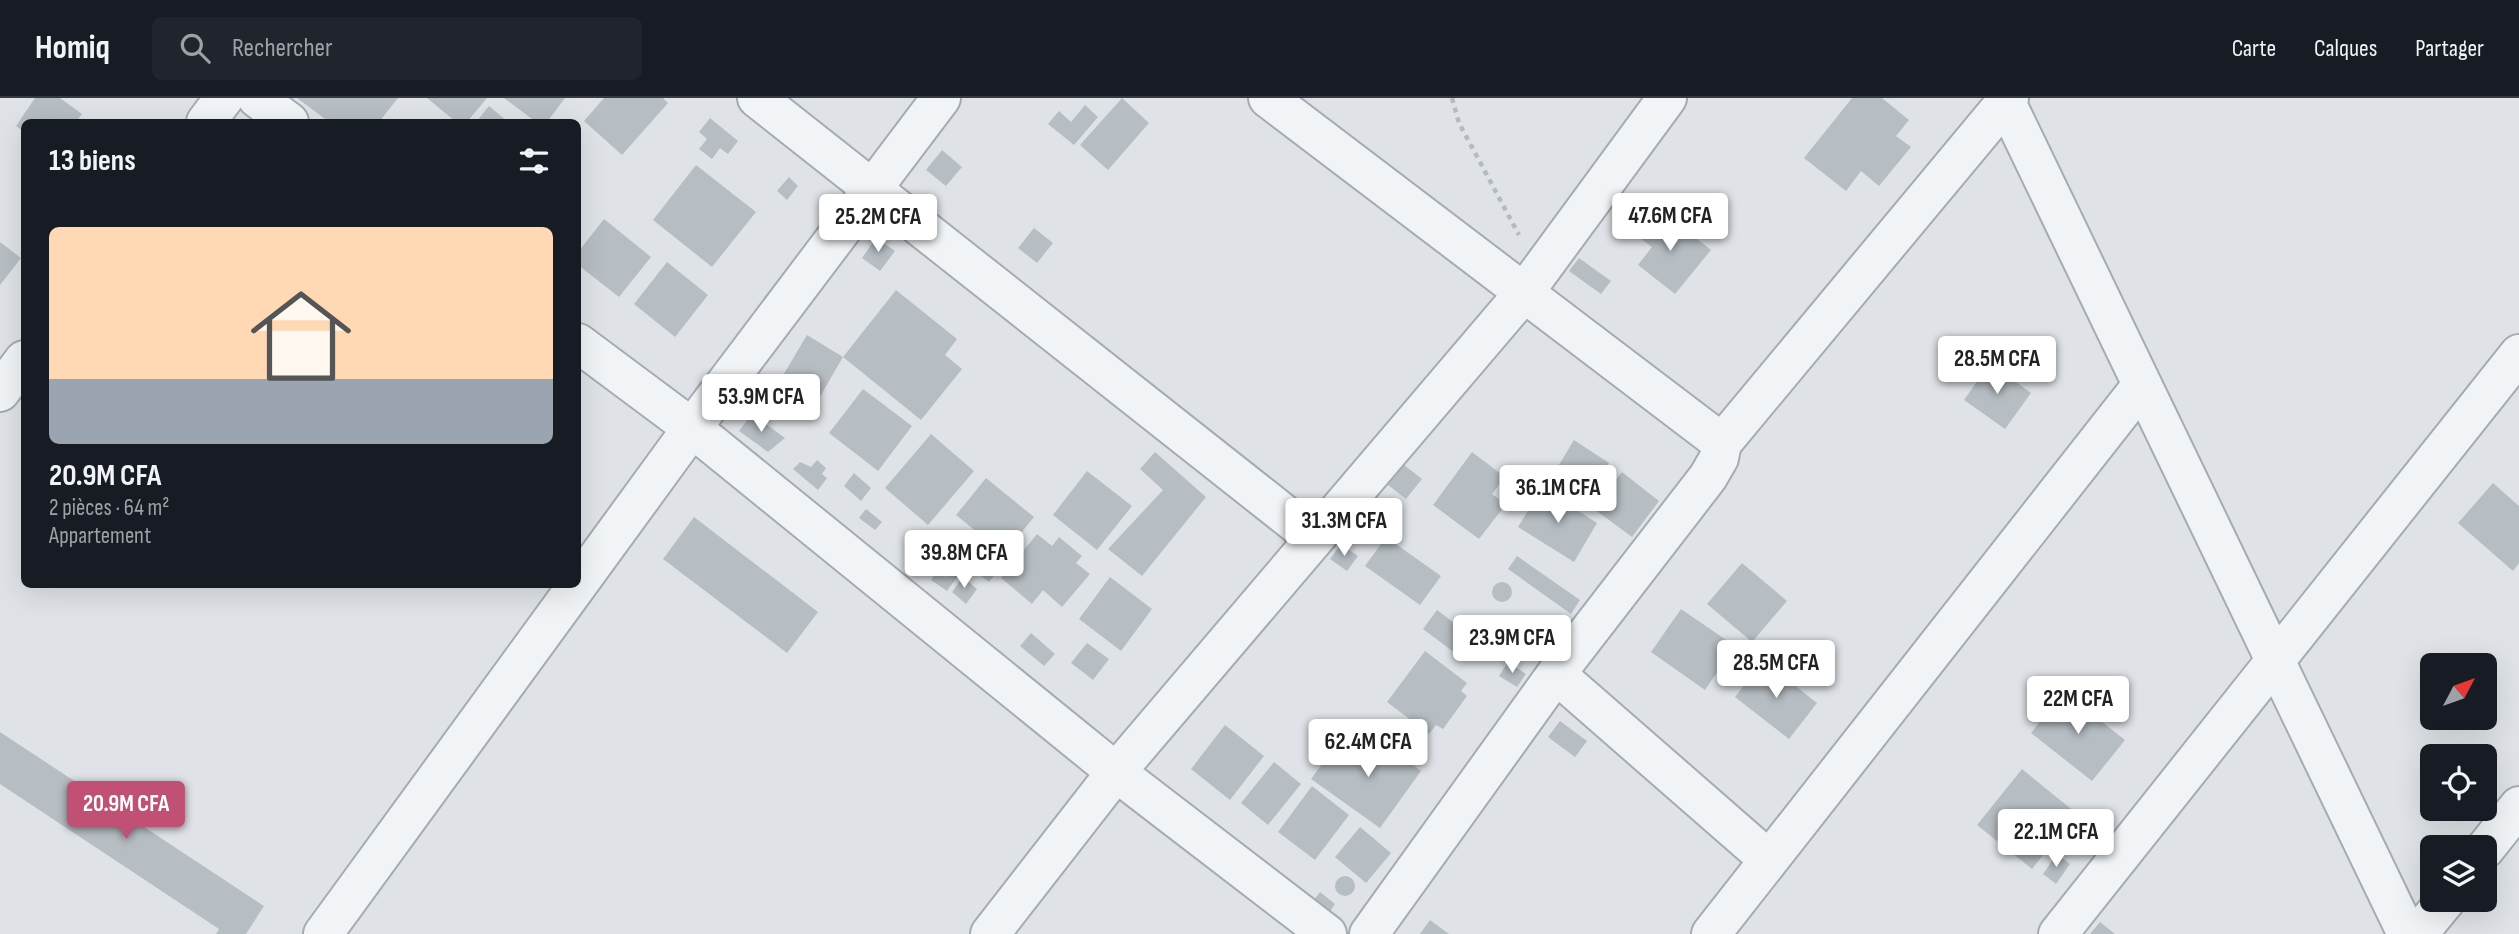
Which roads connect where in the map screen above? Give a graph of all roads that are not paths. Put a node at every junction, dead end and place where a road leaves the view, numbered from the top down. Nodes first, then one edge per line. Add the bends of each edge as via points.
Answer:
1 (224, 98) edge
2 (257, 98) edge
3 (757, 98) edge
4 (941, 98) edge
5 (1268, 98) edge
6 (1667, 98) edge
7 (2006, 99) edge
8 (208, 119) edge
9 (285, 119) edge
10 (872, 189) junction
11 (1531, 283) junction
12 (581, 345) edge
13 (2519, 354) edge
14 (21, 364) edge
15 (2142, 385) junction
16 (0, 392) edge
17 (692, 428) junction
18 (1722, 443) junction
19 (1313, 537) junction
20 (581, 580) edge
21 (575, 588) edge
22 (2275, 662) junction
23 (1556, 674) junction
24 (1116, 772) junction
25 (2519, 806) edge
26 (2496, 835) edge
27 (1769, 860) junction
28 (2436, 912) edge
29 (323, 934) edge
30 (990, 934) edge
31 (1327, 934) edge
32 (1369, 934) edge
33 (1711, 934) edge
34 (2058, 934) edge
35 (2407, 934) edge
36 (2418, 934) edge

1 - 8 street
2 - 9 street
3 - 10 street
4 - 10 street
5 - 11 street
6 - 11 street
7 - 15 street
7 - 18 street
10 - 17 street
10 - 19 street
11 - 18 street
11 - 19 street
12 - 17 street
13 - 22 street
14 - 16 street
15 - 22 street
15 - 27 street
17 - 20 street
17 - 24 street
18 - 23 street via 1708,477
19 - 24 street
21 - 29 street
22 - 34 street
22 - 35 street
23 - 27 street
23 - 32 street
24 - 30 street
24 - 31 street
25 - 26 street
27 - 33 street
28 - 36 street

